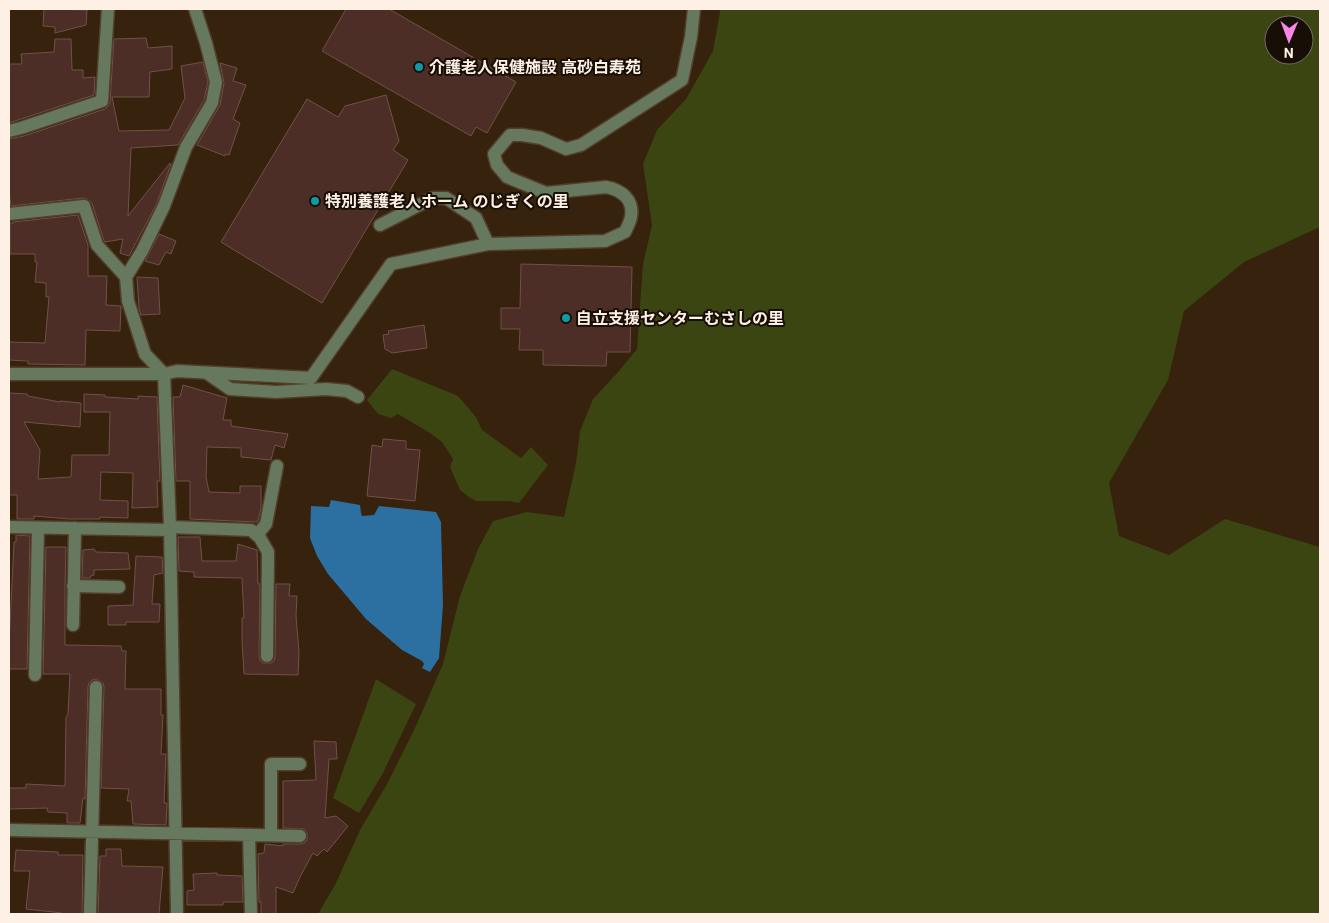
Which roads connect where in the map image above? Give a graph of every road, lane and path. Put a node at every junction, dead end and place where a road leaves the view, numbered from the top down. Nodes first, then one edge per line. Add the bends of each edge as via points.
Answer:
1 (108, 9) edge
2 (195, 9) edge
3 (694, 9) edge
4 (9, 131) edge
5 (9, 214) edge
6 (380, 225) dead end
7 (488, 244) junction
8 (126, 278) junction
9 (207, 373) junction
10 (9, 374) edge
11 (164, 374) junction
12 (358, 397) dead end
13 (277, 466) dead end
14 (9, 527) edge
15 (38, 528) junction
16 (75, 528) junction
17 (170, 529) junction
18 (257, 535) junction
19 (74, 586) junction
20 (119, 587) dead end
21 (72, 625) dead end
22 (267, 656) dead end
23 (35, 675) dead end
24 (96, 687) dead end
25 (300, 764) dead end
26 (9, 830) edge
27 (92, 831) junction
28 (176, 833) junction
29 (249, 835) junction
30 (271, 835) junction
31 (300, 836) dead end
32 (90, 914) edge
33 (178, 914) edge
34 (251, 914) edge

1 - 4 street via 102,101
2 - 8 street via 216,82 212,103 186,147 164,206
3 - 7 street via 682,80 581,145 566,149 541,138 510,135 494,154 497,165 507,177 546,193 606,187 616,189 626,196 631,205 631,217 625,232 605,241
5 - 8 street via 84,206 97,245
6 - 7 street via 433,198 446,198 476,218
7 - 9 street via 391,264 311,378
8 - 11 street via 128,302 145,354
9 - 11 street via 177,371
9 - 12 street via 230,388 276,392 326,389 347,391
10 - 11 street
11 - 17 street
13 - 18 street via 266,524
14 - 15 street
15 - 16 street
15 - 23 street
16 - 17 street
16 - 19 street
17 - 18 street via 251,530
17 - 28 street
18 - 22 street via 268,552
19 - 20 street
19 - 21 street
24 - 27 street
25 - 30 street via 270,764
26 - 27 street
27 - 28 street
27 - 32 street
28 - 29 street
28 - 33 street
29 - 30 street
29 - 34 street
30 - 31 street

